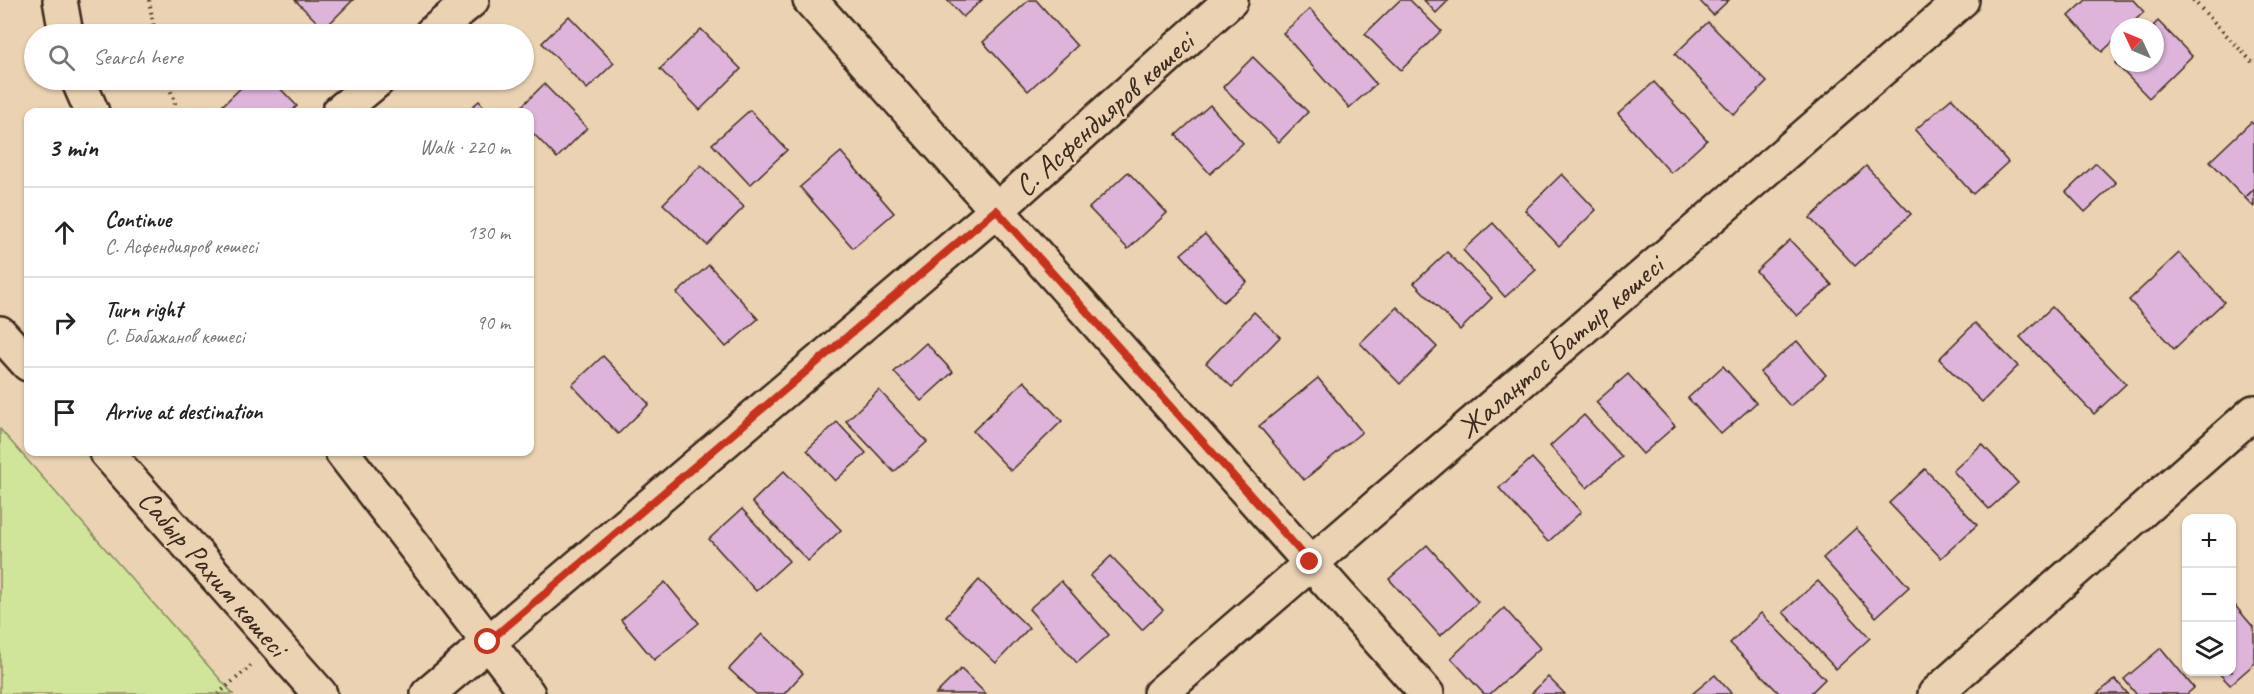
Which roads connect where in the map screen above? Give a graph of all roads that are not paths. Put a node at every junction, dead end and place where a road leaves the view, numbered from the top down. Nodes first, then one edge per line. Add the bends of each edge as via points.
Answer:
1 (60, 0) edge
2 (472, 0) edge
3 (810, 0) edge
4 (1231, 0) edge
5 (1962, 0) edge
6 (64, 24) edge
7 (443, 24) edge
8 (82, 90) edge
9 (366, 90) edge
10 (90, 108) edge
11 (344, 108) edge
12 (996, 210) junction
13 (0, 333) edge
14 (24, 360) edge
15 (2254, 412) edge
16 (109, 456) edge
17 (345, 456) edge
18 (1310, 562) junction
19 (488, 642) junction
20 (320, 694) edge
21 (428, 694) edge
22 (528, 694) edge
23 (1160, 694) edge
24 (1427, 694) edge
25 (1935, 694) edge

1 - 6 street
2 - 7 street
3 - 12 street
4 - 12 street, С. Асфендияров көшесі
5 - 18 street, Жалаңтос Батыр көшесі
8 - 10 street
9 - 11 street
12 - 18 street
12 - 19 street, С. Асфендияров көшесі
13 - 14 street
15 - 25 street
16 - 20 street, Сабыр Рахим көшесі
17 - 19 street
18 - 23 street, Жалаңтос Батыр көшесі
18 - 24 street
19 - 21 street, С. Асфендияров көшесі
19 - 22 street

